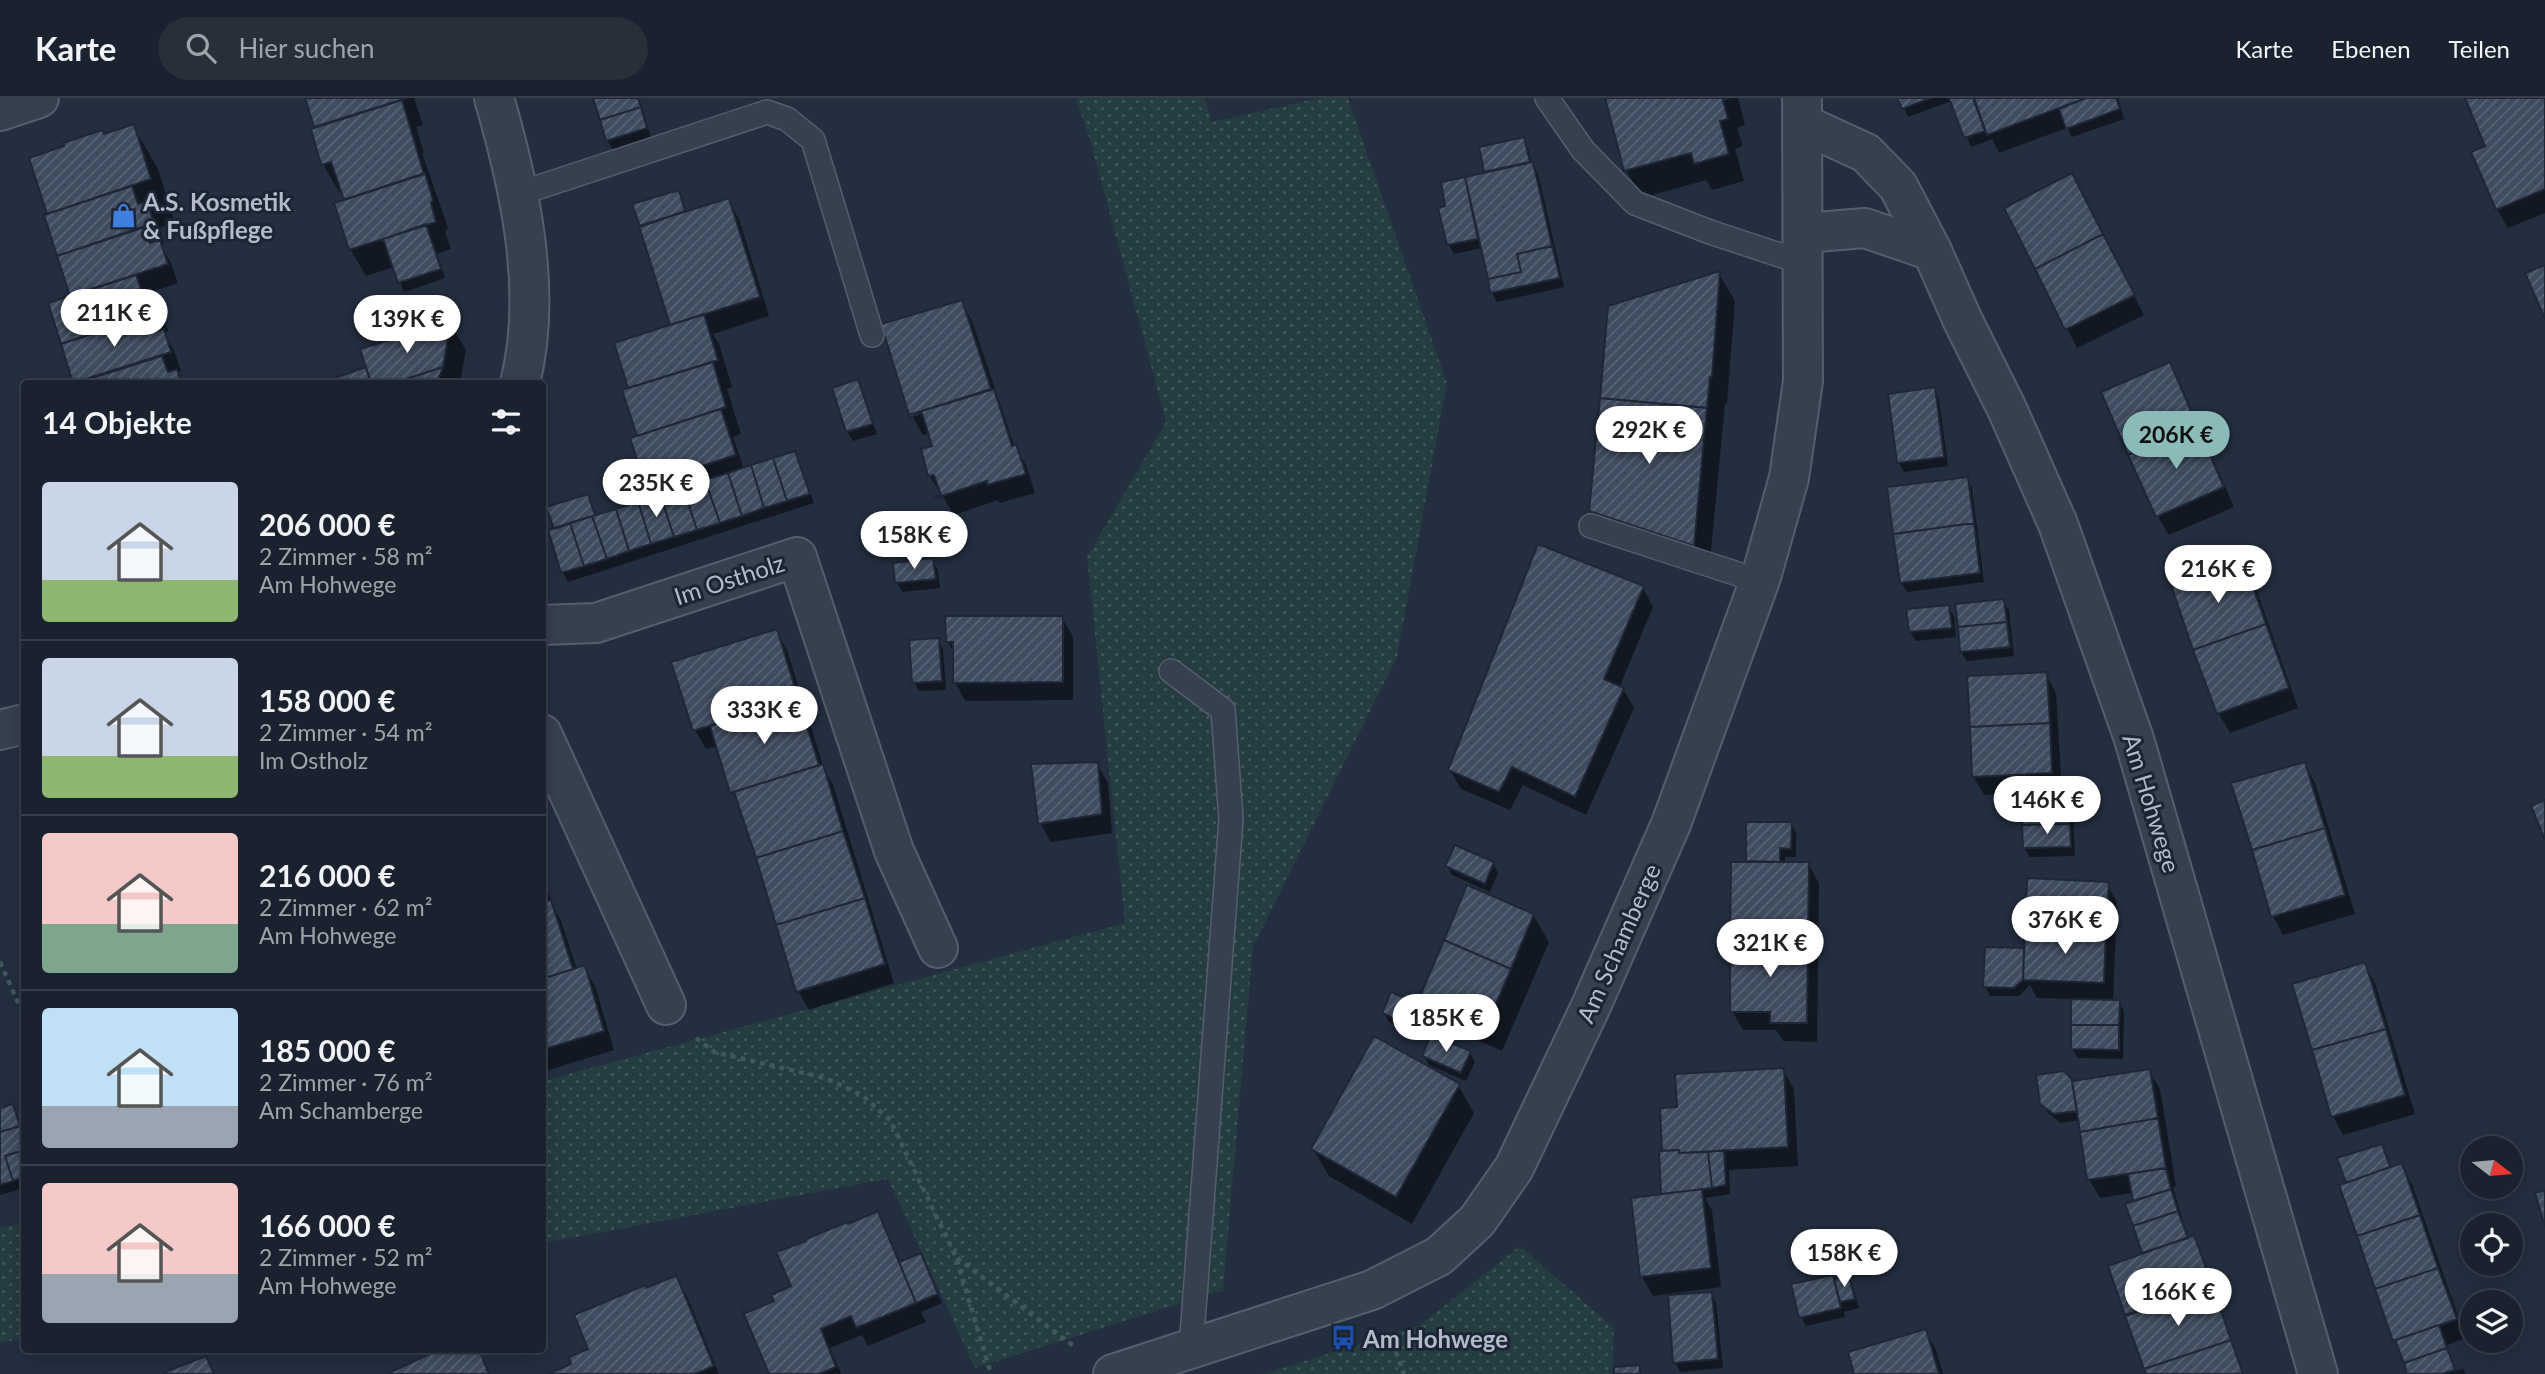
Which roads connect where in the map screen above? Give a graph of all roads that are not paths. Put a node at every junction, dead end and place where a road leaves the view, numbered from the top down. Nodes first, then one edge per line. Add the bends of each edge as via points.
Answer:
1 (39, 98) edge
2 (494, 98) edge
3 (1547, 98) edge
4 (0, 111) edge
5 (1803, 111) edge
6 (518, 194) junction
7 (1804, 248) junction
8 (1932, 251) junction
9 (872, 335) dead end
10 (520, 380) edge
11 (1591, 526) dead end
12 (1759, 581) junction
13 (546, 625) edge
14 (1171, 671) dead end
15 (21, 725) edge
16 (0, 730) edge
17 (546, 743) edge
18 (938, 948) dead end
19 (666, 1005) road end
20 (1191, 1348) junction
21 (1113, 1374) edge
22 (2318, 1374) edge

1 - 4 street
2 - 6 street
3 - 7 lane via 1583,150 1635,204 1710,233
5 - 7 street, Am Schamberge
5 - 8 street, Am Hohwege via 1866,153 1898,187
6 - 9 lane via 767,112 787,118 813,140
6 - 10 street via 530,294
7 - 8 street via 1865,228
7 - 12 street, Am Schamberge via 1801,395 1788,478
8 - 22 street, Am Hohwege via 2058,524 2134,739
11 - 12 lane
12 - 20 street, Am Schamberge via 1671,824 1597,994 1514,1168 1477,1221 1439,1256 1372,1290
13 - 18 street, Im Ostholz via 596,623 797,557 894,851
14 - 20 lane via 1223,710 1231,819
15 - 16 street
17 - 19 street
20 - 21 street, Am Schamberge

